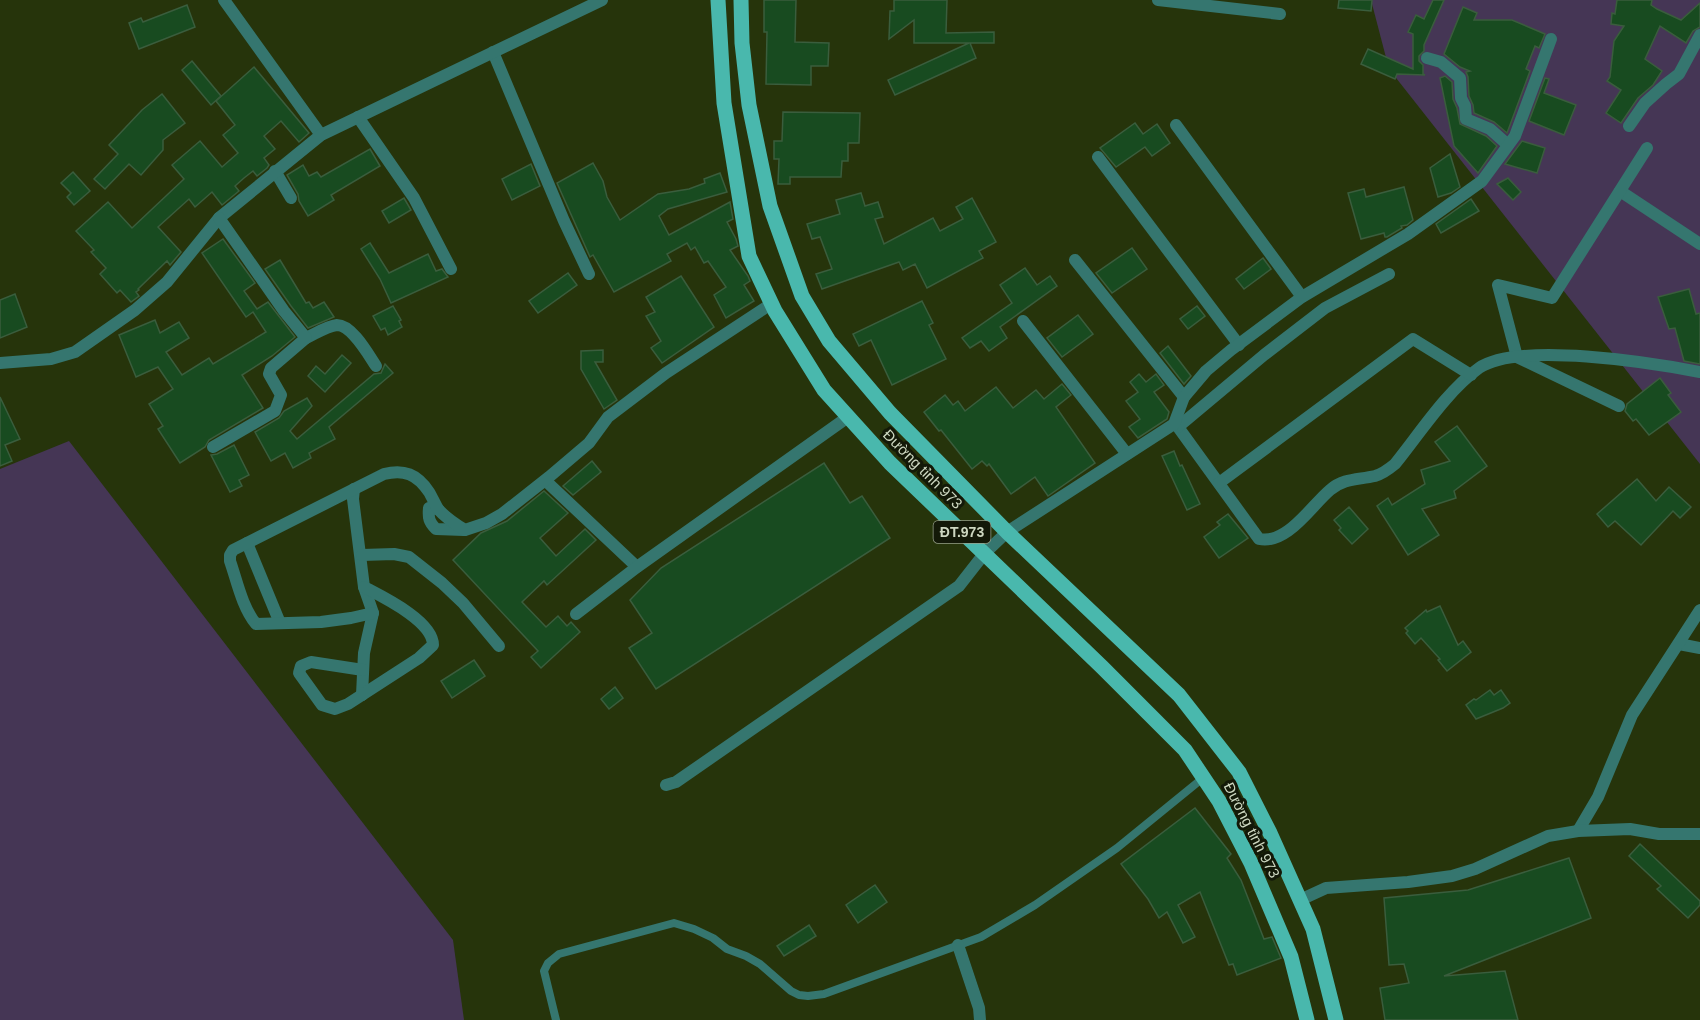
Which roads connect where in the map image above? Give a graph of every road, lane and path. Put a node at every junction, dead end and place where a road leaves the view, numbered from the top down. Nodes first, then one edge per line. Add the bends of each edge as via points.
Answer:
1 (224, 0) edge
2 (602, 0) edge
3 (718, 0) edge
4 (741, 0) edge
5 (1158, 0) edge
6 (1280, 14) dead end
7 (1700, 35) edge
8 (1551, 39) dead end
9 (493, 52) junction
10 (1427, 58) dead end
11 (358, 117) junction
12 (1176, 125) dead end
13 (1629, 126) dead end
14 (321, 135) junction
15 (1508, 146) junction
16 (1647, 148) dead end
17 (1098, 157) dead end
18 (275, 171) junction
19 (1620, 191) junction
20 (291, 198) dead end
21 (219, 218) junction
22 (1700, 244) edge
23 (1075, 261) dead end
24 (451, 269) dead end
25 (589, 274) dead end
26 (1389, 274) dead end
27 (1302, 297) junction
28 (771, 304) junction
29 (1023, 321) dead end
30 (306, 338) junction
31 (1239, 345) junction
32 (1517, 357) junction
33 (0, 363) edge
34 (376, 366) dead end
35 (1700, 372) edge
36 (1471, 375) junction
37 (1184, 397) junction
38 (1619, 405) dead end
39 (848, 417) junction
40 (1176, 425) junction
41 (213, 447) dead end
42 (1127, 454) junction
43 (548, 483) dead end
44 (1218, 483) junction
45 (354, 489) junction
46 (1007, 532) junction
47 (247, 543) junction
48 (984, 554) junction
49 (362, 555) junction
50 (637, 567) junction
51 (364, 587) junction
52 (1700, 610) edge
53 (373, 613) junction
54 (576, 614) dead end
55 (279, 622) junction
56 (1679, 644) junction
57 (499, 646) dead end
58 (1700, 648) edge
59 (363, 670) junction
60 (362, 695) junction
61 (1203, 778) junction
62 (666, 784) dead end
63 (1578, 831) junction
64 (1700, 834) edge
65 (1300, 900) junction
66 (957, 945) junction
67 (556, 1020) edge
68 (980, 1020) edge
69 (1307, 1020) edge
70 (1336, 1020) edge

1 - 14 street
2 - 9 street
3 - 28 main road, Đường tỉnh 973 / ĐT.973 via 724,103 749,256
4 - 46 main road, Đường tỉnh 973 / ĐT.973 via 742,43 752,117 770,206 802,296 830,341 890,413
5 - 6 street
7 - 13 street via 1679,74 1645,103
8 - 15 street
9 - 11 street
9 - 25 street
10 - 15 street via 1441,62 1460,78 1466,119 1490,129
11 - 14 street
11 - 24 street via 414,198
12 - 27 street
14 - 18 street
15 - 27 street via 1482,181 1408,234
16 - 19 street
17 - 31 street
18 - 20 street
18 - 21 street
19 - 22 street
19 - 32 street via 1552,298 1498,285
21 - 30 street
21 - 33 street via 167,282 75,352 51,359
23 - 37 street
26 - 40 street via 1325,308
27 - 31 street
28 - 39 main road, Đường tỉnh 973 / ĐT.973 via 824,390
28 - 45 street via 666,373 608,417 589,443 486,523 465,530 436,529 428,518 429,508 438,509 428,490 410,474 384,474
29 - 42 street
30 - 34 street via 335,325 343,326 353,333
30 - 41 street via 269,371 281,395 275,411
31 - 37 street via 1206,371
32 - 35 street via 1602,358
32 - 36 street via 1482,366
32 - 38 street
36 - 44 street via 1413,339
36 - 44 street via 1395,464 1375,476 1336,485 1279,537 1259,539
37 - 40 street
39 - 48 main road, Đường tỉnh 973 / ĐT.973
39 - 50 street
40 - 42 street
40 - 44 street
42 - 46 street
43 - 50 street
45 - 47 street
45 - 49 street
46 - 48 street
46 - 65 main road, Đường tỉnh 973 / ĐT.973 via 1179,695 1239,772
47 - 55 street
47 - 55 street via 230,555 243,598 256,624
48 - 61 main road, Đường tỉnh 973 / ĐT.973 via 1185,750
48 - 62 street via 959,586 676,782
49 - 51 street
49 - 57 street via 409,557 463,603
50 - 54 street
51 - 53 street
51 - 60 street via 405,610 425,627 433,645
52 - 56 street
53 - 55 street via 321,622
53 - 59 street
56 - 58 street
56 - 63 street via 1632,715 1598,797
59 - 60 street
59 - 60 street via 311,662 301,666 299,673 322,705 335,709
61 - 66 lane via 1117,848 1035,905 981,937
61 - 69 main road, Đường tỉnh 973 / ĐT.973 via 1251,862 1291,957
63 - 64 street via 1630,829
63 - 65 street via 1548,836 1452,876 1326,888
65 - 70 main road, Đường tỉnh 973 / ĐT.973 via 1313,929
66 - 67 lane via 824,994 808,996 791,991 760,964 713,938 674,923 559,954 548,963 544,971
66 - 68 street

